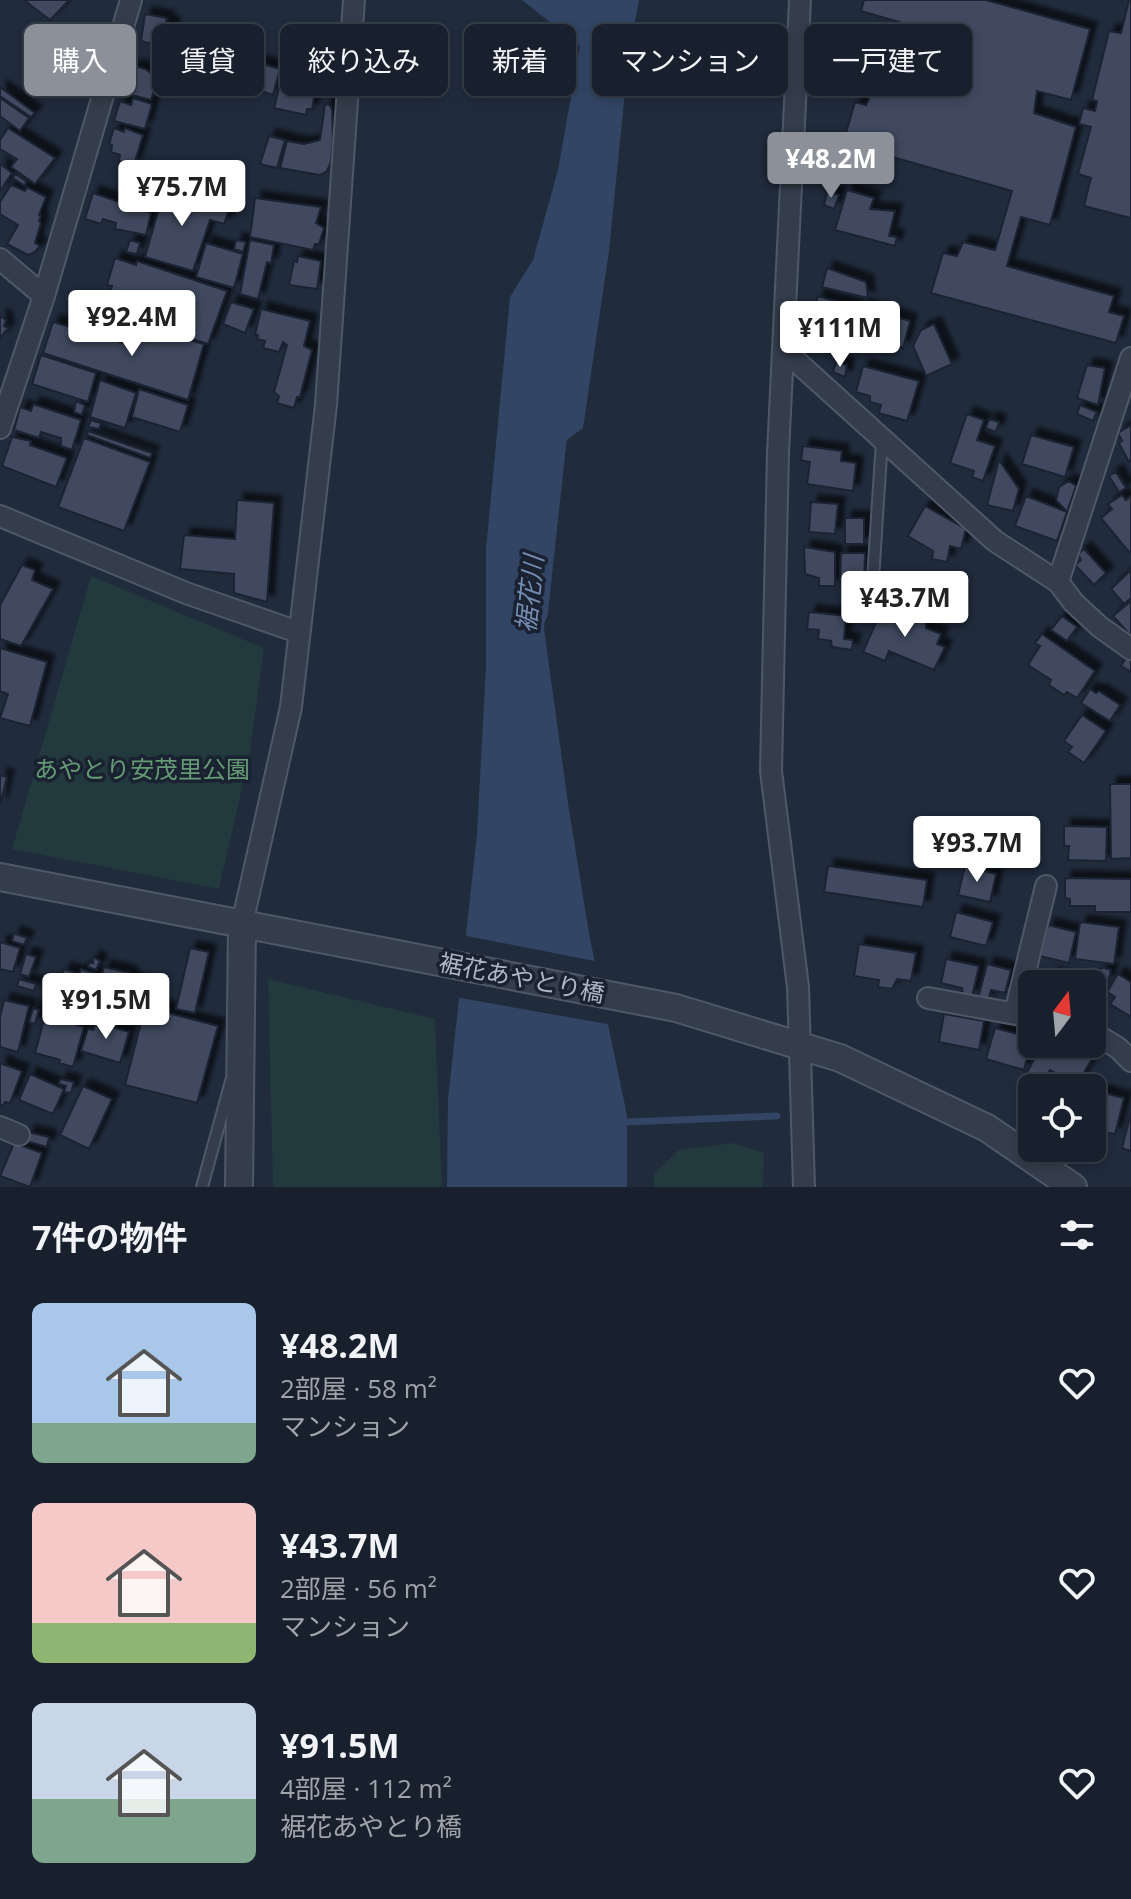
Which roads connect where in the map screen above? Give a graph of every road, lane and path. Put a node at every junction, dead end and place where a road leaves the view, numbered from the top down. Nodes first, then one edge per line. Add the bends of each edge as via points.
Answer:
1 (131, 0) edge
2 (354, 0) edge
3 (800, 0) edge
4 (0, 259) edge
5 (44, 296) junction
6 (785, 351) junction
7 (1131, 358) edge
8 (0, 428) edge
9 (882, 438) junction
10 (0, 516) edge
11 (1058, 582) junction
12 (871, 610) dead end
13 (298, 632) junction
14 (1131, 649) edge
15 (0, 877) edge
16 (1046, 886) dead end
17 (254, 925) junction
18 (1031, 970) edge
19 (928, 998) dead end
20 (1018, 1014) edge
21 (1106, 1039) edge
22 (788, 1041) junction
23 (1131, 1061) edge
24 (240, 1069) junction
25 (803, 1158) junction
26 (202, 1187) edge
27 (239, 1187) edge
28 (796, 1187) edge
29 (804, 1187) edge
30 (1073, 1187) edge

1 - 5 street
2 - 13 street via 326,405
3 - 6 street
4 - 5 street
5 - 8 street
6 - 9 street
6 - 22 street via 771,771 798,987
7 - 11 street
9 - 11 street via 995,541
9 - 12 lane
10 - 13 street via 186,593
11 - 14 street via 1074,603
13 - 17 street via 291,707
15 - 17 street, 裾花あやとり橋
16 - 18 street
17 - 22 street, 裾花あやとり橋 via 623,996
17 - 24 street
19 - 20 street
21 - 23 street
22 - 25 street
22 - 30 street, 裾花あやとり橋 via 840,1058 987,1128
24 - 26 lane via 231,1080
24 - 27 street
25 - 28 lane
25 - 29 street

